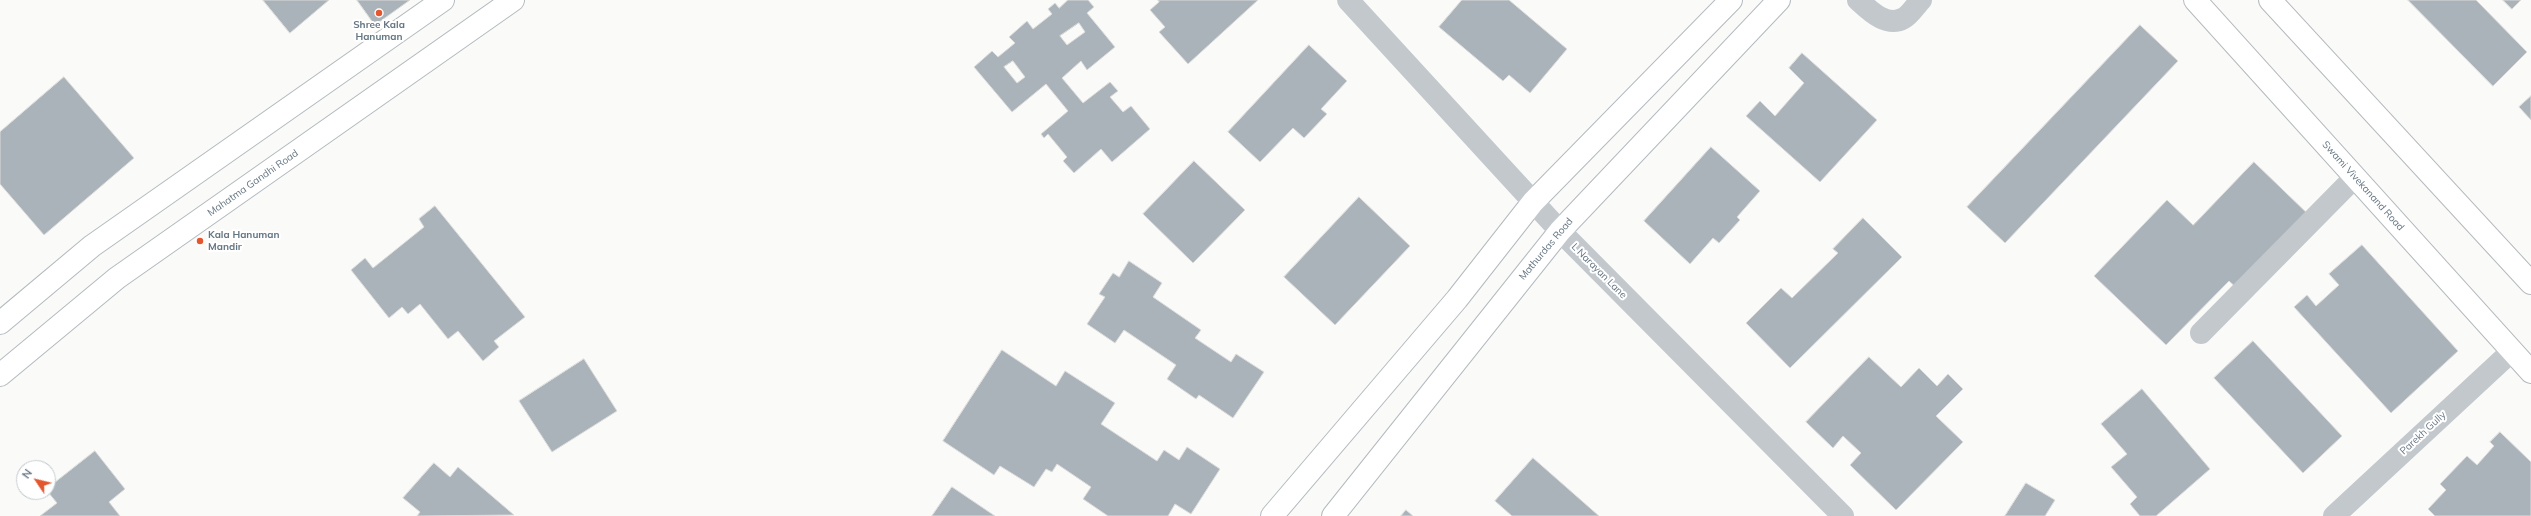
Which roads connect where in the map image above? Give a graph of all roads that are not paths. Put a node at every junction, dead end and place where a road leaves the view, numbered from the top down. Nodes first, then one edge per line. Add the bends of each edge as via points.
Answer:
1 (443, 0) edge
2 (513, 0) edge
3 (1348, 0) edge
4 (1731, 0) edge
5 (1780, 0) edge
6 (1858, 0) edge
7 (1921, 0) edge
8 (2195, 0) edge
9 (2270, 0) edge
10 (2355, 178) junction
11 (1533, 202) junction
12 (1560, 231) junction
13 (2531, 283) edge
14 (0, 323) edge
15 (2201, 334) dead end
16 (2512, 351) junction
17 (2531, 372) edge
18 (0, 375) edge
19 (1272, 516) edge
20 (1333, 516) edge
21 (1843, 516) edge
22 (2334, 516) edge

1 - 14 main road via 92,246
2 - 18 main road, Mahatma Gandhi Road via 117,278
3 - 11 street, L Narayan Lane
4 - 11 main road
5 - 12 main road, Mathurdas Road
6 - 7 street via 1881,18 1893,22 1905,18
8 - 10 main road, Swami Vivekanand Road
9 - 13 main road
10 - 15 street
10 - 16 main road, Swami Vivekanand Road
11 - 12 street, L Narayan Lane
11 - 19 main road via 1457,299
12 - 20 main road, Mathurdas Road
12 - 21 street, L Narayan Lane
16 - 17 main road, Swami Vivekanand Road
16 - 22 street, Parekh Gully

